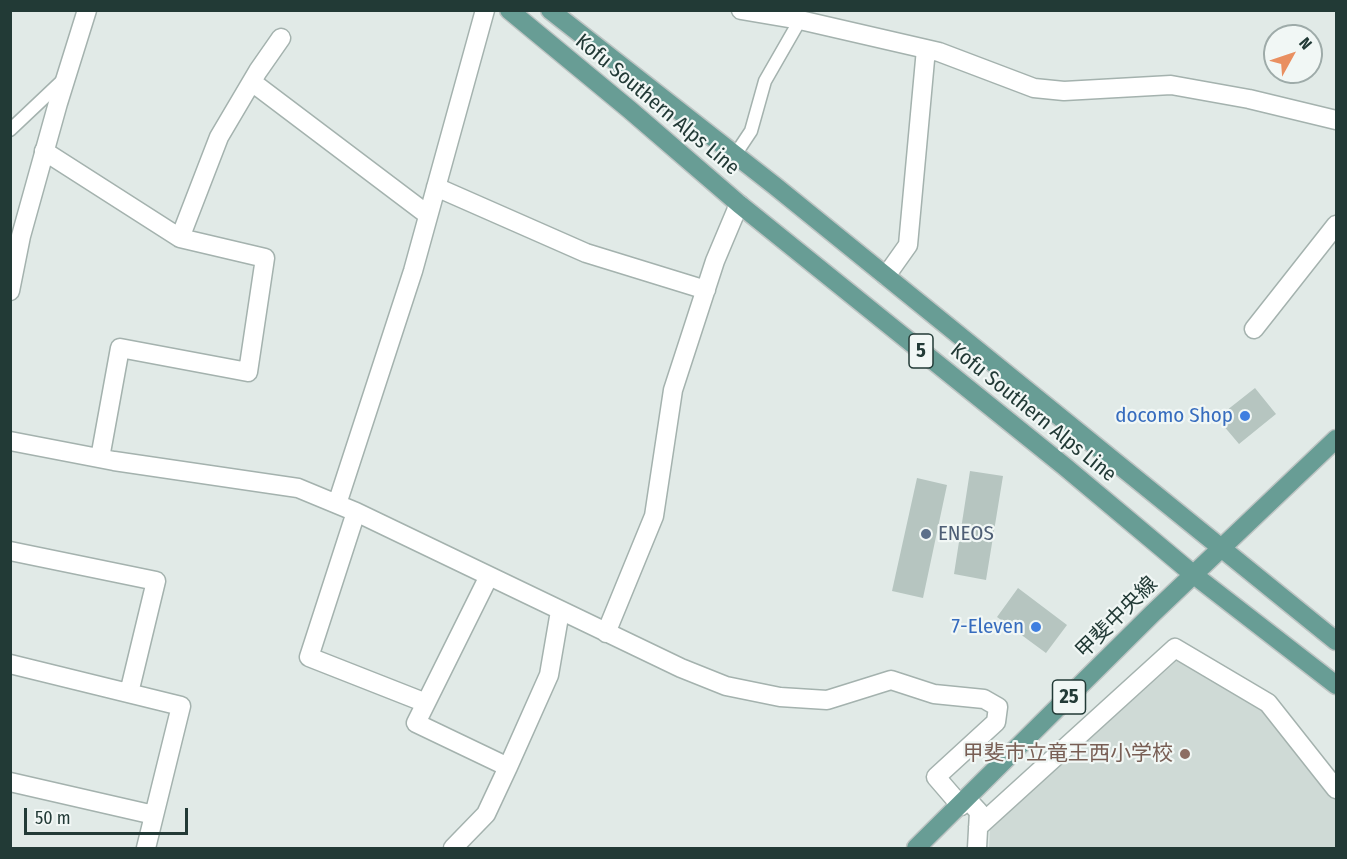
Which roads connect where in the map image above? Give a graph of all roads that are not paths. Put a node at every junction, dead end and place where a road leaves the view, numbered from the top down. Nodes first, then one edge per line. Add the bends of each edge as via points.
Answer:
1 (87, 10) edge
2 (484, 10) edge
3 (509, 10) edge
4 (550, 10) edge
5 (741, 10) edge
6 (800, 20) junction
7 (280, 38) dead end
8 (926, 49) junction
9 (65, 78) junction
10 (252, 82) junction
11 (1336, 120) edge
12 (10, 130) edge
13 (44, 151) junction
14 (735, 155) junction
15 (436, 187) junction
16 (739, 204) junction
17 (428, 215) junction
18 (1336, 225) edge
19 (180, 238) junction
20 (886, 276) junction
21 (706, 290) junction
22 (10, 291) edge
23 (1254, 329) dead end
24 (1336, 439) edge
25 (10, 441) edge
26 (100, 458) junction
27 (337, 504) junction
28 (356, 512) junction
29 (1223, 548) junction
30 (10, 551) edge
31 (1194, 575) junction
32 (489, 576) junction
33 (560, 610) junction
34 (606, 633) junction
35 (1336, 641) edge
36 (10, 664) edge
37 (1336, 685) edge
38 (129, 693) junction
39 (426, 703) junction
40 (508, 767) junction
41 (10, 782) edge
42 (1336, 789) edge
43 (964, 802) junction
44 (154, 815) junction
45 (978, 827) junction
46 (146, 849) edge
47 (453, 849) edge
48 (916, 849) edge
49 (977, 849) edge

1 - 9 street
2 - 15 street
3 - 16 main road, Kofu Southern Alps Line / 5
4 - 14 main road, Kofu Southern Alps Line / 5
5 - 6 street
6 - 8 street
6 - 14 lane via 765,81 751,131
7 - 10 street
8 - 11 street via 1034,88 1064,91 1171,84
8 - 20 street via 908,244
9 - 12 lane
9 - 13 street
10 - 17 street
10 - 19 street via 219,137
13 - 19 street
13 - 22 street
14 - 20 main road, Kofu Southern Alps Line / 5
15 - 17 street
15 - 21 street via 586,253
16 - 21 street
16 - 31 main road, Kofu Southern Alps Line / 5
17 - 27 street
18 - 23 street
19 - 26 street via 265,258 248,372 120,348
20 - 29 main road, Kofu Southern Alps Line / 5
21 - 34 street via 673,390 654,516
24 - 29 main road, 25
25 - 26 street
26 - 27 street via 298,488
27 - 28 street
28 - 32 street
28 - 39 street via 309,657
29 - 31 main road, 甲斐中央線 / 25
29 - 35 main road, Kofu Southern Alps Line / 5
30 - 38 street via 156,581
31 - 37 main road, Kofu Southern Alps Line / 5
31 - 43 main road, 甲斐中央線 / 25
32 - 33 street
32 - 39 street
33 - 34 street
33 - 40 street via 549,675
34 - 43 street via 726,686 780,698 827,700 891,680 934,694 984,699 998,707 996,722 936,777
36 - 38 street
38 - 44 street via 181,706
39 - 40 street via 416,723
40 - 47 street via 486,814
41 - 44 street
42 - 45 street via 1268,703 1175,648
43 - 45 street via 979,812
43 - 48 main road, 甲斐中央線 / 25
44 - 46 street
45 - 49 street

